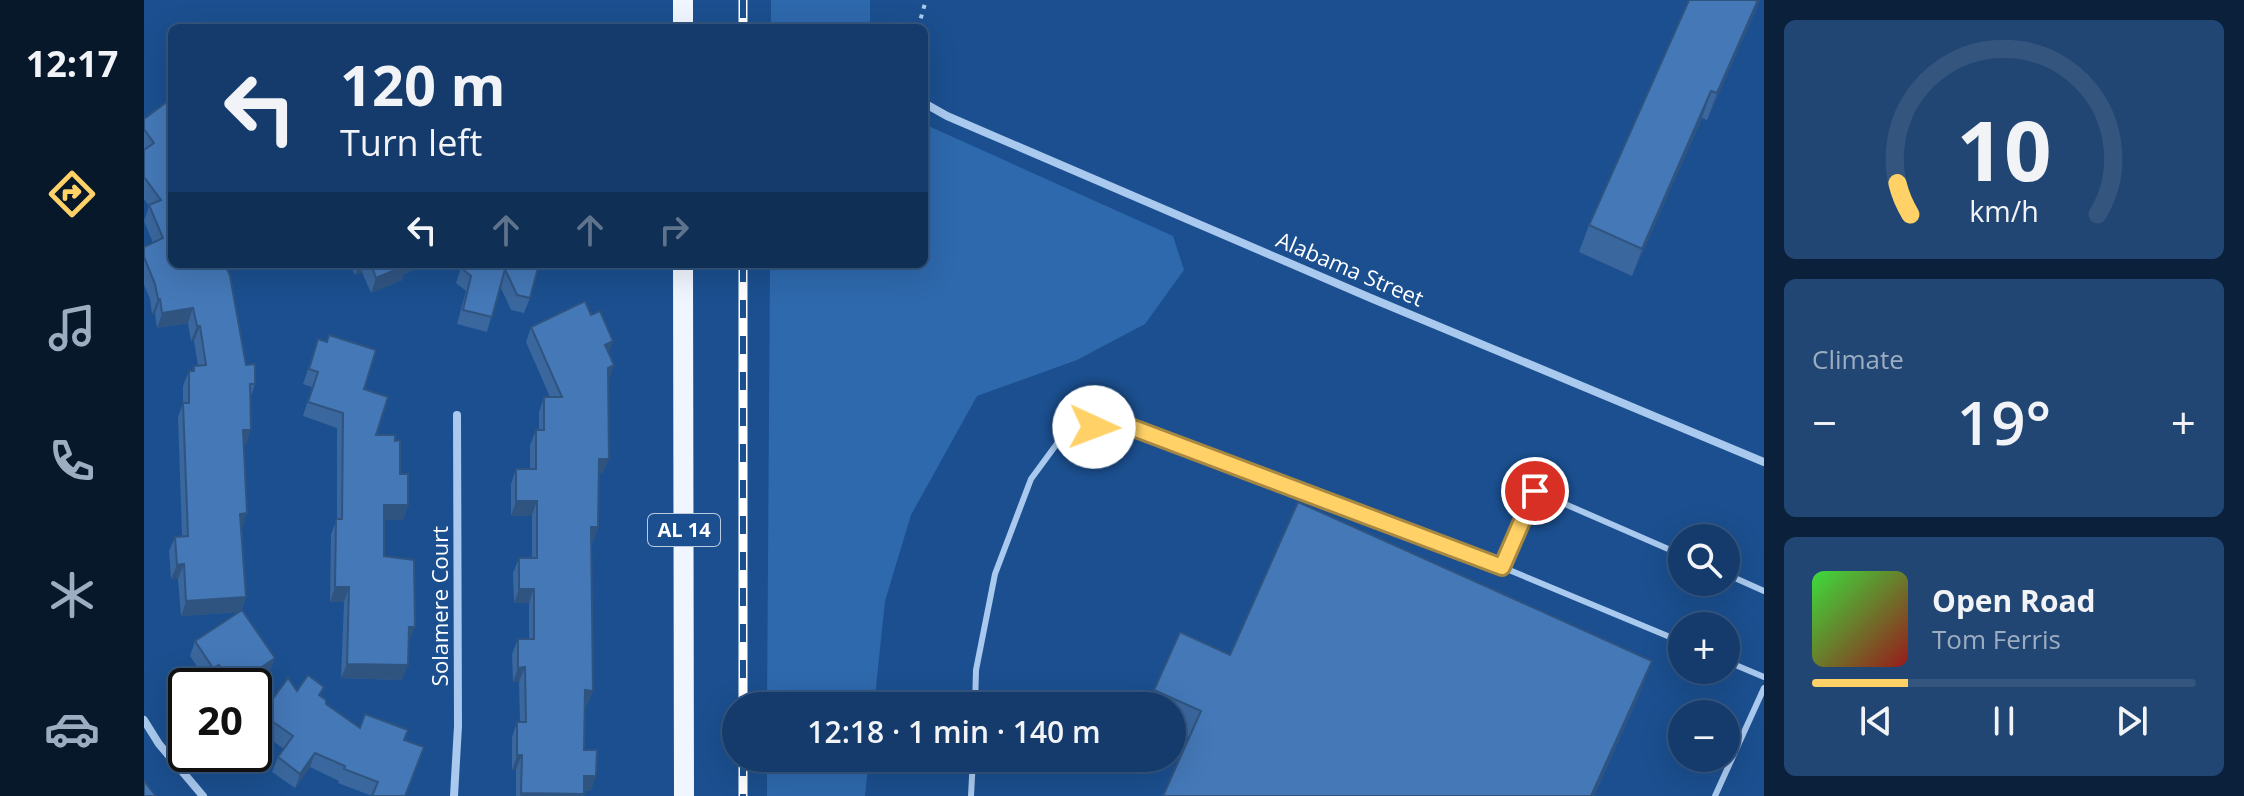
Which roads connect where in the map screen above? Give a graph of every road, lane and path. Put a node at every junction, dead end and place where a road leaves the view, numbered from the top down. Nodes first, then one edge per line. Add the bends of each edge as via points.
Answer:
1 (683, 0) edge
2 (926, 0) edge
3 (683, 24) edge
4 (919, 24) edge
5 (928, 105) edge
6 (683, 268) edge
7 (457, 415) dead end
8 (1764, 462) edge
9 (1668, 549) edge
10 (1502, 567) junction
11 (1740, 580) edge
12 (1764, 591) edge
13 (1668, 636) edge
14 (1740, 667) edge
15 (1764, 677) edge
16 (1764, 688) edge
17 (975, 692) edge
18 (144, 720) edge
19 (972, 772) edge
20 (203, 796) edge
21 (454, 796) edge
22 (684, 796) edge
23 (971, 796) edge
24 (1715, 796) edge

1 - 3 main road
2 - 4 path
5 - 8 street, Alabama Street
6 - 22 main road, AL 14
7 - 21 street, Solamere Court
9 - 10 lane via 1535,491
10 - 13 lane
10 - 17 lane via 1120,423 1067,430 1031,479 995,574
11 - 12 lane
14 - 15 lane
16 - 24 lane
18 - 20 street
19 - 23 lane

